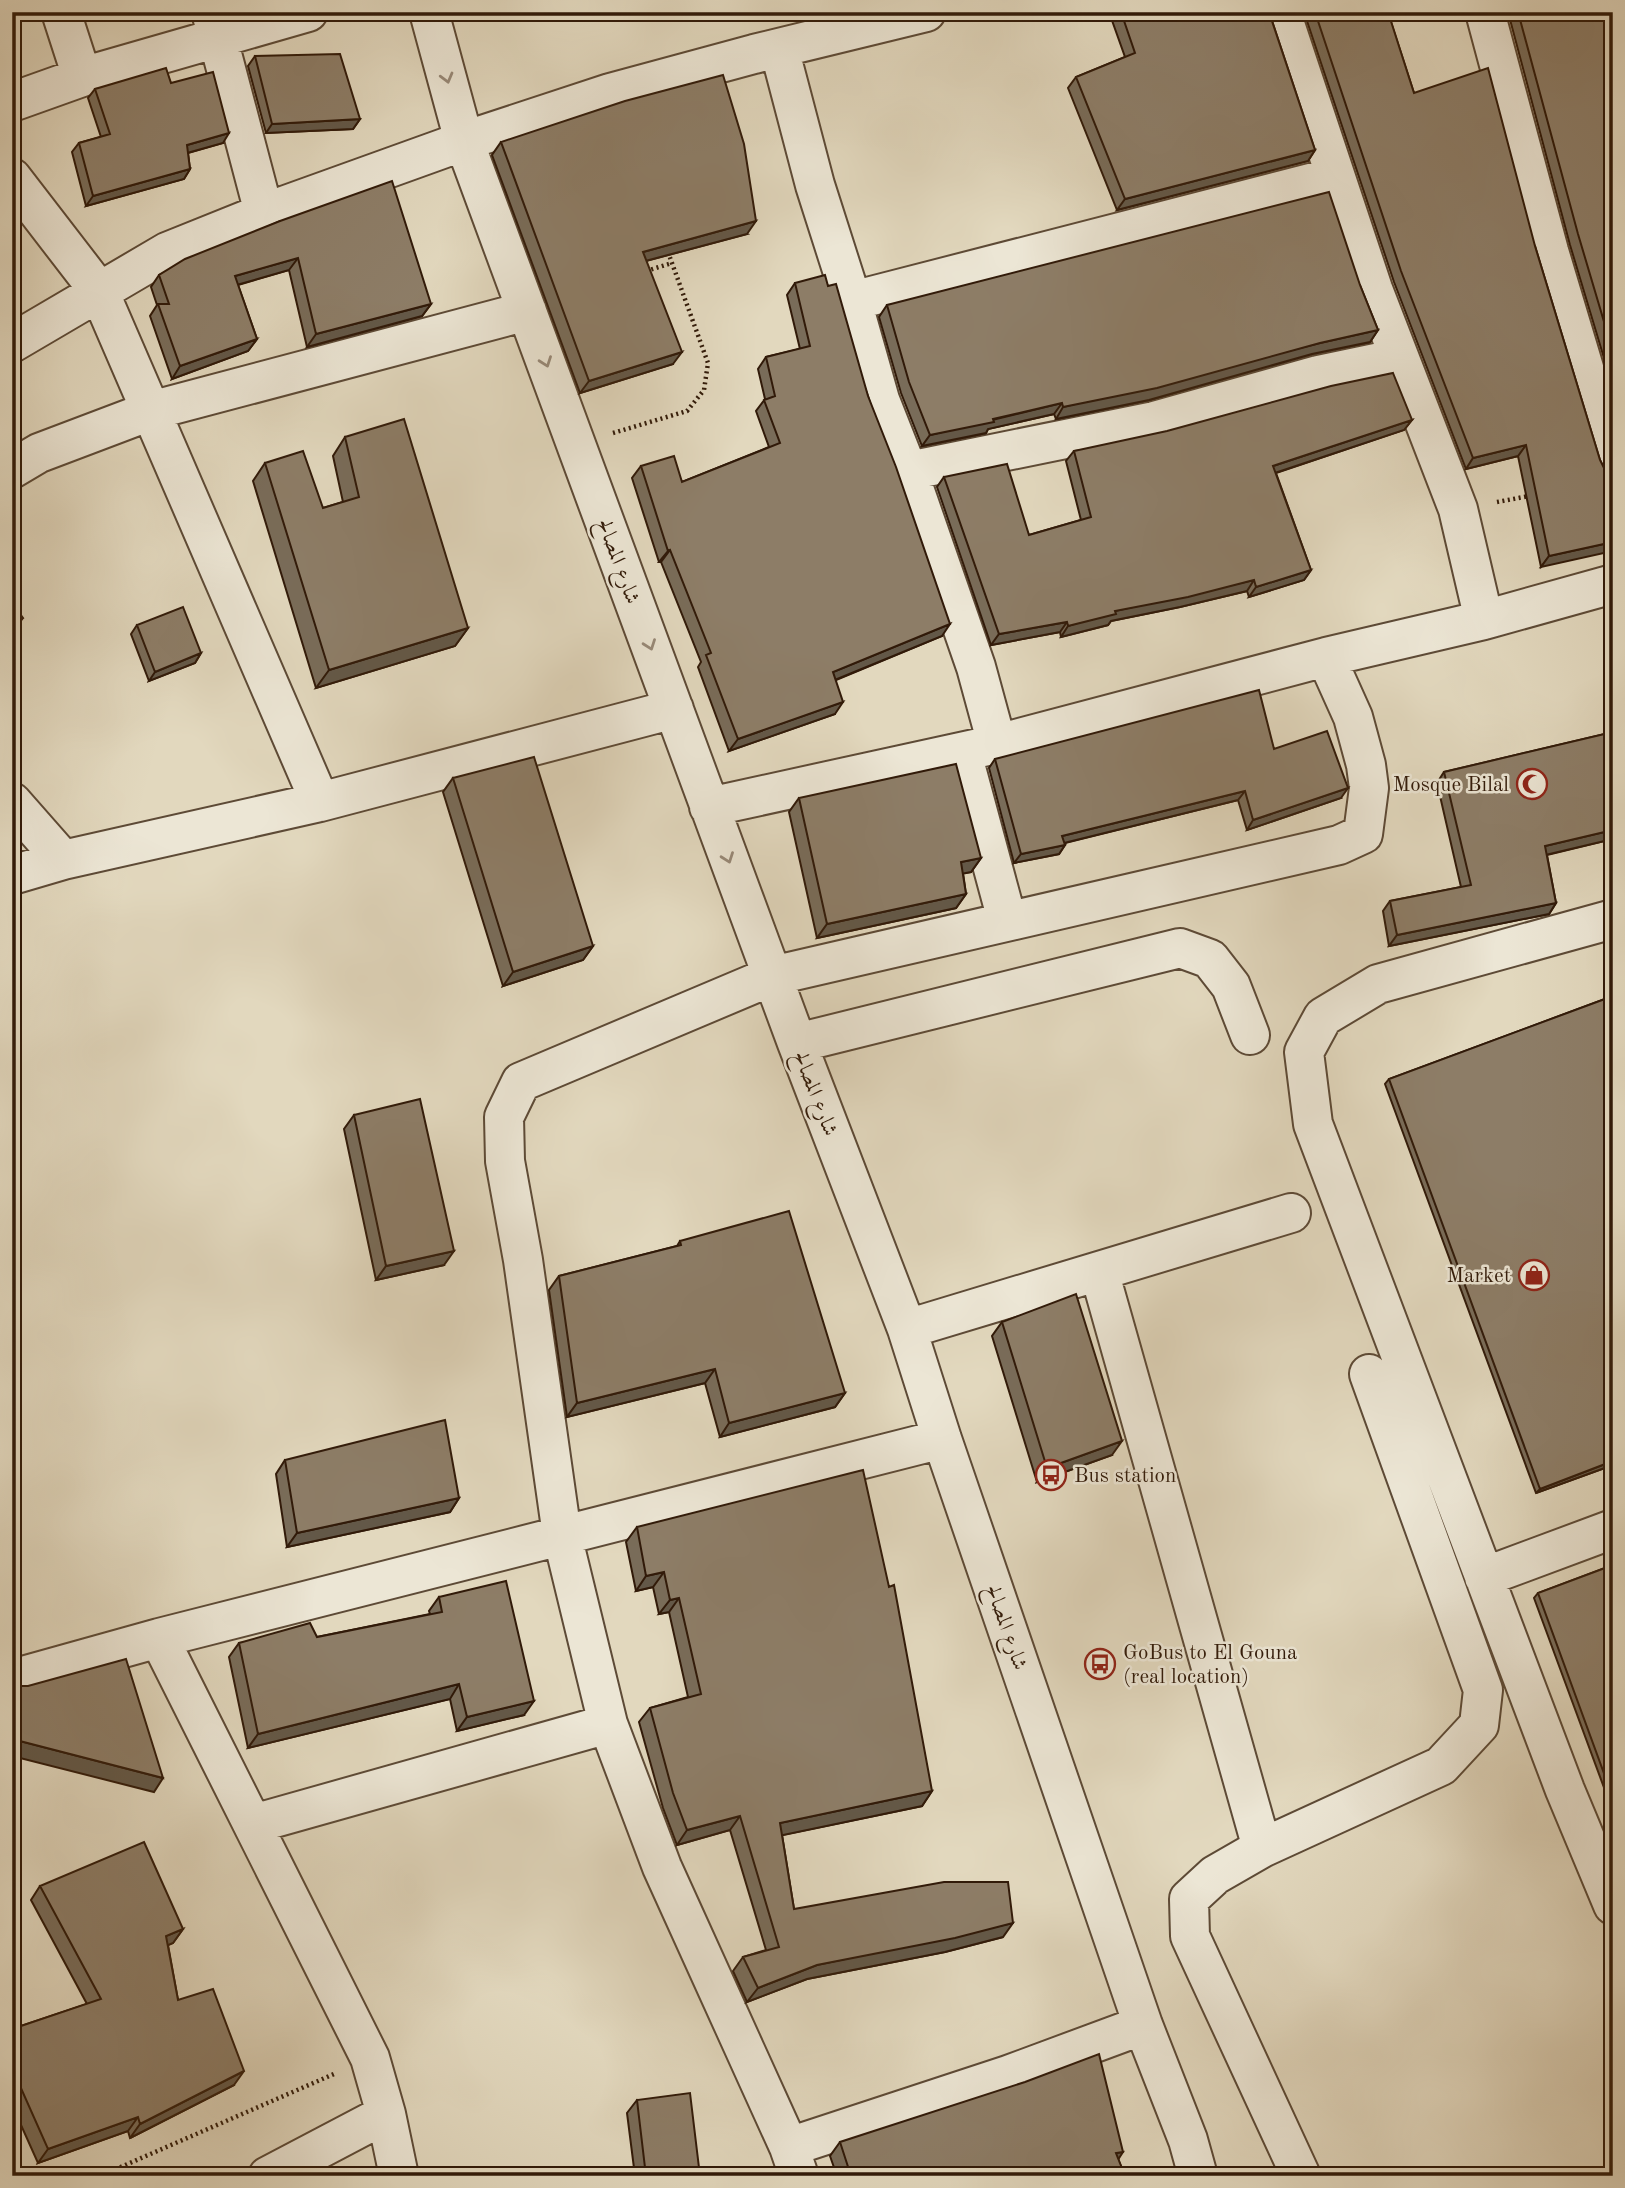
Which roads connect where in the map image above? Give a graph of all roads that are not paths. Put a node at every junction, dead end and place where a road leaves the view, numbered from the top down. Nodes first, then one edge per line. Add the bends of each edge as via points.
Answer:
1 (61, 12) edge
2 (308, 12) edge
3 (429, 12) edge
4 (926, 12) edge
5 (1281, 12) edge
6 (1485, 12) edge
7 (214, 25) edge
8 (779, 48) junction
9 (82, 77) junction
10 (12, 102) edge
11 (464, 141) junction
12 (1334, 177) junction
13 (12, 178) edge
14 (264, 213) junction
15 (99, 291) junction
16 (852, 301) junction
17 (527, 311) junction
18 (12, 343) edge
19 (1399, 358) junction
20 (150, 411) junction
21 (1613, 465) edge
22 (12, 469) edge
23 (908, 471) junction
24 (1613, 584) edge
25 (1484, 620) junction
26 (1326, 657) junction
27 (674, 709) junction
28 (979, 748) junction
29 (12, 802) edge
30 (320, 802) junction
31 (709, 807) junction
32 (63, 860) junction
33 (12, 875) edge
34 (1613, 919) edge
35 (1007, 920) junction
36 (772, 975) junction
37 (1250, 1035) dead end
38 (797, 1042) junction
39 (1291, 1213) dead end
40 (1099, 1272) junction
41 (907, 1329) junction
42 (1369, 1374) dead end
43 (942, 1439) junction
44 (1613, 1529) edge
45 (562, 1535) junction
46 (1484, 1577) junction
47 (159, 1638) junction
48 (12, 1679) edge
49 (608, 1724) junction
50 (253, 1824) junction
51 (1262, 1848) junction
52 (1613, 1905) edge
53 (1143, 2025) junction
54 (386, 2114) junction
55 (794, 2161) edge
56 (268, 2176) edge
57 (398, 2176) edge
58 (1198, 2176) edge
59 (1301, 2176) edge

1 - 9 street
2 - 7 street
3 -> 11 street, شارع المصالح
4 - 8 street
5 - 12 street
6 - 21 street
7 - 9 street
7 - 14 street
8 - 11 street via 610,93
8 - 16 street
9 - 10 street
11 - 14 street
11 - 17 street, شارع المصالح
12 - 16 street
12 - 19 street
13 - 15 street
14 - 15 street via 167,252
15 - 18 street
15 - 20 street
16 - 23 street via 880,400
17 - 20 street
17 -> 27 street, شارع المصالح
19 - 23 street via 1154,421
19 - 25 street via 1458,509
20 - 22 street via 39,453
20 - 30 street
23 - 28 street via 976,667
24 - 25 street
25 - 26 street
26 - 28 street
26 - 35 street via 1353,717 1366,765 1369,788 1363,834 1339,845
27 - 30 street
27 - 31 street, شارع المصالح
28 - 31 street
28 - 35 street
29 - 32 street
30 - 32 street
31 -> 36 street, شارع المصالح
32 - 33 street
34 - 46 street via 1378,984 1323,1017 1304,1052 1313,1124
35 - 36 street
36 - 38 street, شارع المصالح
36 - 45 street via 521,1082 504,1117 505,1161
37 - 38 street via 1231,986 1210,959 1180,948
38 - 41 street, شارع المصالح
39 - 40 street
40 - 41 street
40 - 51 street
41 - 43 street, شارع المصالح
42 - 51 street via 1483,1690 1479,1725 1441,1766
43 - 45 street
43 - 53 street, شارع المصالح
44 - 46 street
45 - 47 street
45 - 49 street
46 - 52 street
47 - 48 street
47 - 50 street
49 - 50 street
49 - 55 street via 662,1867
50 - 54 street via 370,2058
51 - 59 street via 1215,1875 1189,1899 1191,1936
53 - 55 street
53 - 58 street, شارع المصالح
54 - 56 street
54 - 57 street

